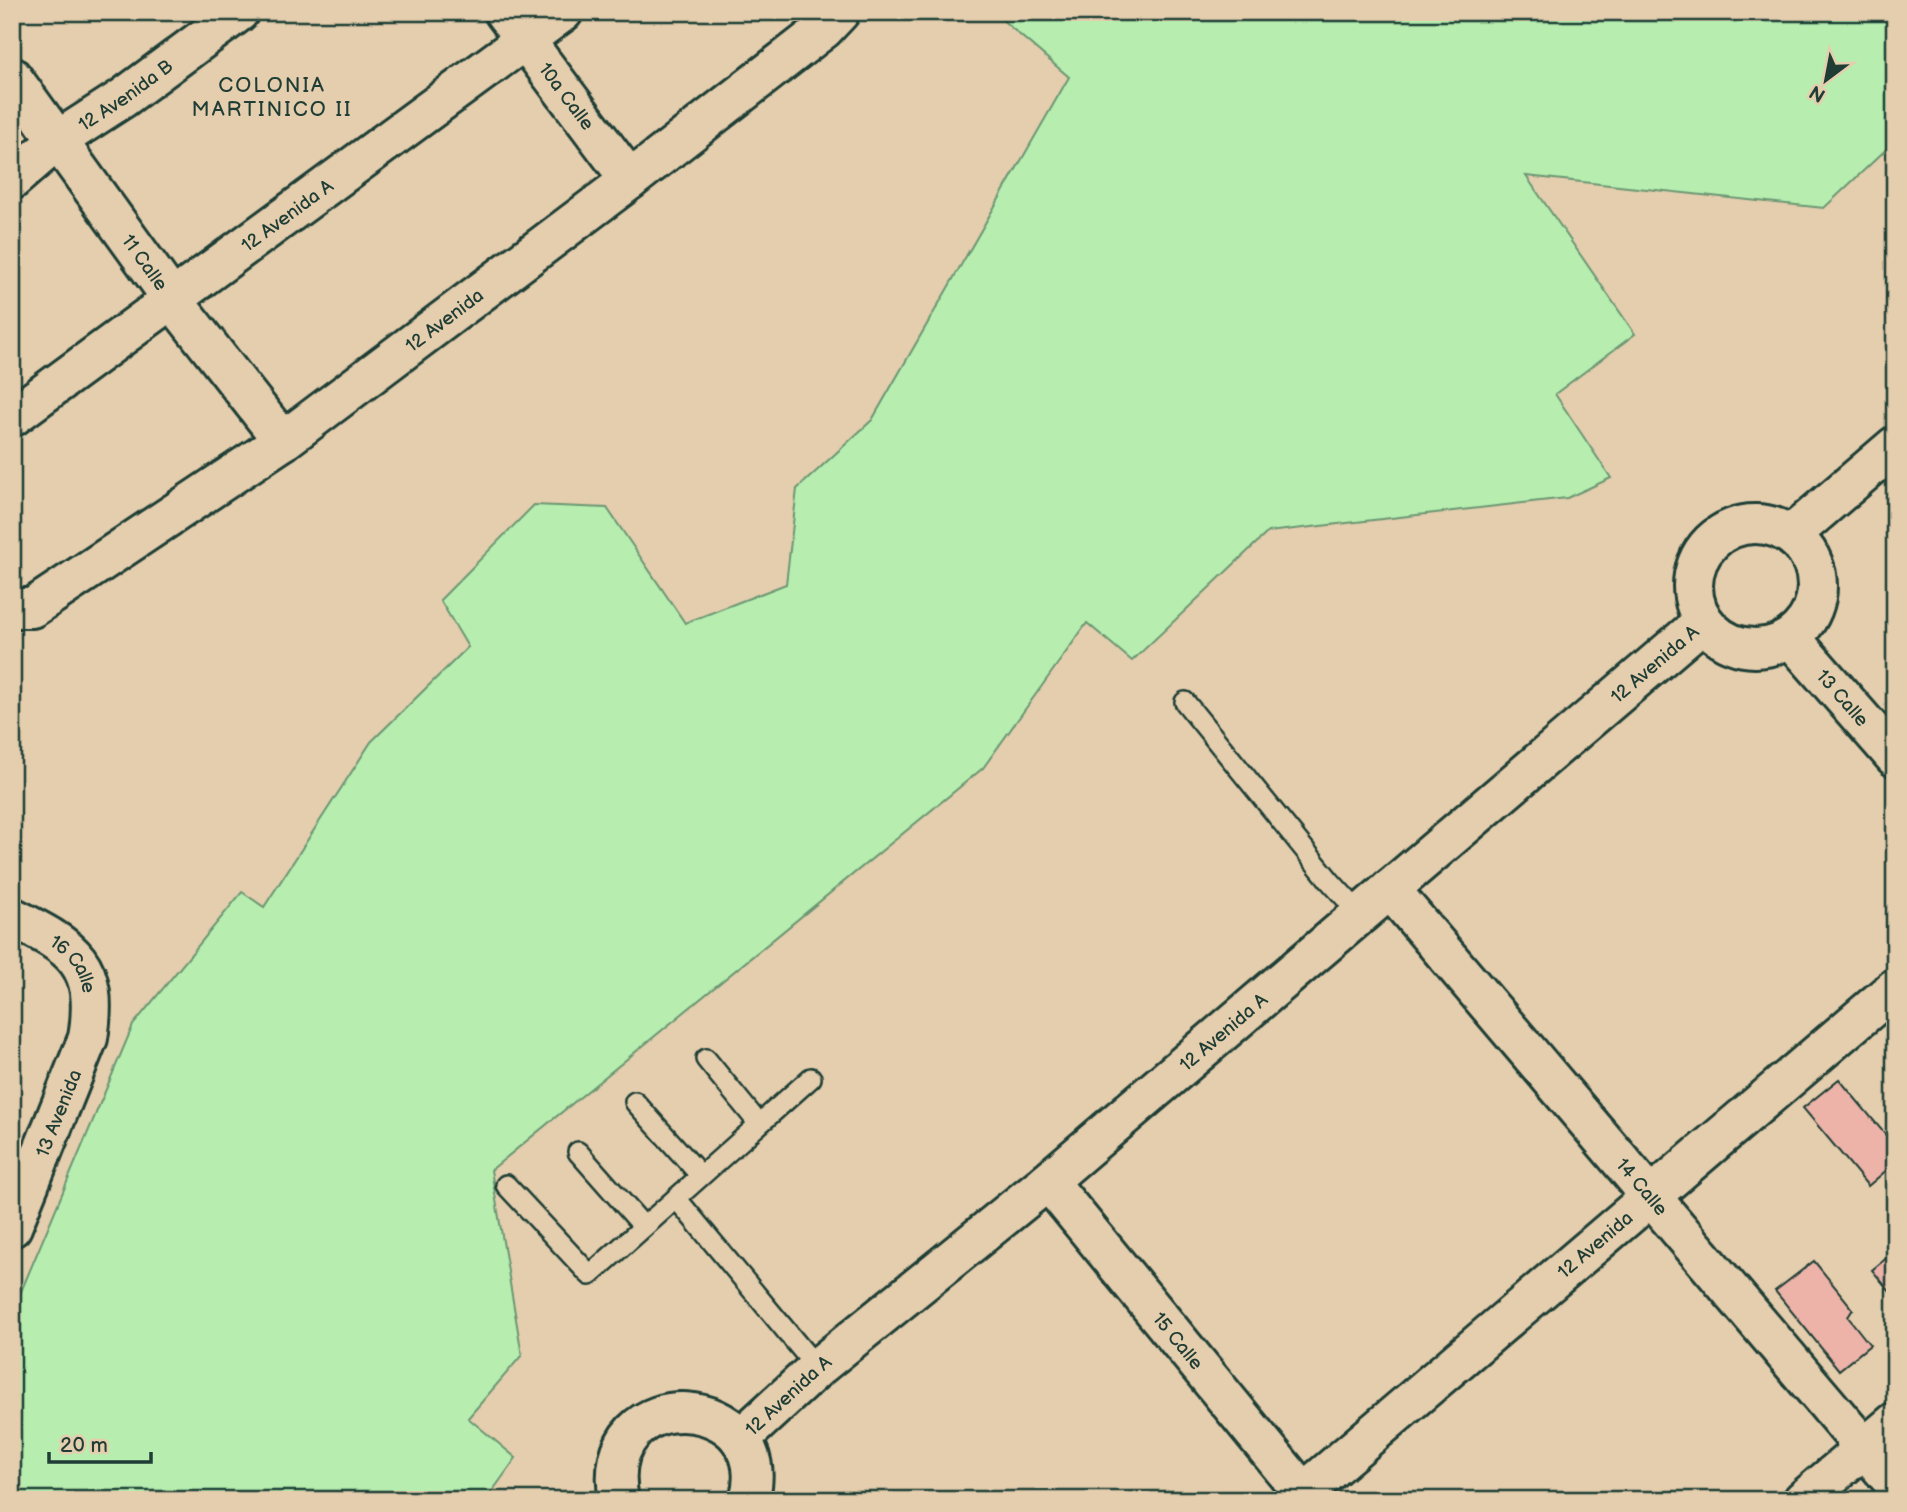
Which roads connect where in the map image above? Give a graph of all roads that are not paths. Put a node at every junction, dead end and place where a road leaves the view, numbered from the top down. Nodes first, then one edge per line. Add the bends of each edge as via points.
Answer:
1 (239, 12) edge
2 (563, 12) edge
3 (840, 12) edge
4 (514, 26) edge
5 (12, 77) edge
6 (58, 140) junction
7 (12, 180) edge
8 (630, 180) junction
9 (172, 299) junction
10 (12, 417) edge
11 (283, 441) junction
12 (1895, 446) edge
13 (1791, 535) junction
14 (22, 608) edge
15 (1703, 622) junction
16 (1791, 638) junction
17 (1185, 702) dead end
18 (1895, 757) edge
19 (1390, 889) junction
20 (1360, 914) junction
21 (12, 917) edge
22 (1895, 988) edge
23 (88, 1038) joint
24 (705, 1059) dead end
25 (811, 1078) dead end
26 (635, 1102) dead end
27 (759, 1124) junction
28 (578, 1152) dead end
29 (701, 1176) junction
30 (1048, 1181) junction
31 (506, 1185) dead end
32 (1650, 1195) junction
33 (676, 1198) junction
34 (12, 1227) edge
35 (644, 1227) junction
36 (817, 1368) junction
37 (1895, 1422) edge
38 (740, 1439) junction
39 (1864, 1448) junction
40 (1895, 1484) edge
41 (1303, 1497) edge
42 (619, 1500) edge
43 (749, 1500) edge
44 (1803, 1500) edge

1 - 6 street, 12 Avenida B
2 - 4 street, 12 Avenida A
3 - 8 street, 12 Avenida
4 - 8 street, 10a Calle
4 - 9 street, 12 Avenida A
5 - 6 street, 11 Calle
6 - 7 street, 12 Avenida B
6 - 9 street, 11 Calle
8 - 11 street, 12 Avenida
9 - 10 street, 12 Avenida A
9 - 11 street, 11 Calle
11 - 14 street, 12 Avenida
12 - 13 street
13 - 15 street via 1754,523 1718,535 1695,566 1692,585
13 - 16 street via 1815,566 1818,587 1806,624
15 - 16 street via 1741,648 1768,648
15 - 19 street, 12 Avenida A
16 - 18 street, 13 Calle
17 - 20 lane
19 - 20 street, 12 Avenida A
19 - 32 street, 14 Calle
20 - 30 street, 12 Avenida A
21 - 23 street, 16 Calle via 58,940 80,964 93,995
22 - 32 street, 12 Avenida
23 - 34 street, 13 Avenida
24 - 27 lane
25 - 27 lane
26 - 29 lane
27 - 29 lane
28 - 35 lane
29 - 33 lane
30 - 36 street, 12 Avenida A
30 - 41 street, 15 Calle
31 - 35 lane via 590,1275
32 - 39 street, 14 Calle
32 - 41 street, 12 Avenida
33 - 35 lane
33 - 36 lane
36 - 38 street, 12 Avenida A
37 - 39 street
38 - 42 street via 724,1423 704,1413 661,1414 626,1440 615,1482
38 - 43 street via 753,1476
39 - 40 street, 14 Calle
39 - 44 street

